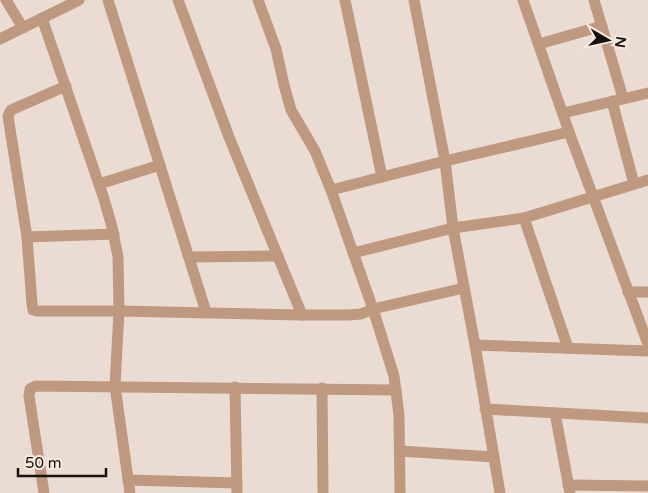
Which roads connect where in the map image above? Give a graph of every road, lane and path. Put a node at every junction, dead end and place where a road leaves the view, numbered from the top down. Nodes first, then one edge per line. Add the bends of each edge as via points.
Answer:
1 (6, 0) edge
2 (79, 0) edge
3 (108, 0) edge
4 (178, 0) edge
5 (258, 0) edge
6 (345, 0) edge
7 (414, 0) edge
8 (523, 0) edge
9 (594, 0) edge
10 (42, 18) junction
11 (602, 26) junction
12 (23, 28) junction
13 (0, 39) edge
14 (538, 44) junction
15 (66, 86) junction
16 (648, 92) edge
17 (618, 100) junction
18 (563, 113) junction
19 (569, 132) junction
20 (445, 161) junction
21 (160, 165) junction
22 (382, 177) junction
23 (648, 180) edge
24 (99, 184) junction
25 (634, 184) junction
26 (331, 190) junction
27 (594, 197) junction
28 (524, 218) junction
29 (453, 228) junction
30 (114, 234) junction
31 (27, 238) junction
32 (353, 253) junction
33 (278, 256) junction
34 (189, 257) junction
35 (464, 288) junction
36 (628, 292) junction
37 (648, 292) edge
38 (373, 309) junction
39 (118, 312) junction
40 (206, 312) junction
41 (302, 314) junction
42 (648, 344) edge
43 (476, 345) junction
44 (568, 348) junction
45 (648, 351) edge
46 (116, 386) junction
47 (235, 387) junction
48 (322, 388) junction
49 (396, 390) junction
50 (485, 409) junction
51 (555, 413) junction
52 (648, 418) edge
53 (400, 451) junction
54 (494, 457) junction
55 (128, 480) junction
56 (648, 486) edge
57 (237, 488) edge
58 (569, 489) edge
59 (44, 493) edge
60 (130, 493) edge
61 (323, 493) edge
62 (400, 493) edge
63 (500, 493) edge

1 - 12 street
2 - 10 street
3 - 21 street
4 - 33 street via 228,137
5 - 26 street via 276,49 291,110 315,151
6 - 22 street
7 - 20 street
8 - 14 street
9 - 11 street
10 - 12 street
10 - 15 street
11 - 14 street
11 - 17 street
12 - 13 street
14 - 18 street
15 - 24 street
15 - 31 street via 9,113
16 - 17 street
17 - 18 street
17 - 25 street
18 - 19 street
19 - 20 street
19 - 27 street
20 - 22 street
20 - 29 street
21 - 24 street
21 - 34 street
22 - 26 street
23 - 25 street
24 - 30 street
25 - 27 street
26 - 32 street
27 - 28 street
27 - 36 street
28 - 29 street
28 - 44 street
29 - 32 street
29 - 35 street
30 - 31 street
30 - 39 street via 118,257
31 - 39 street via 33,310
32 - 38 street
33 - 34 street
33 - 41 street
34 - 40 street
35 - 38 street
35 - 43 street
36 - 37 street
36 - 42 street
38 - 41 street via 349,315
38 - 49 street
39 - 40 street
39 - 46 street
40 - 41 street
43 - 44 street
43 - 50 street
44 - 45 street
46 - 47 street
46 - 55 street
46 - 59 street via 36,386 30,389
47 - 48 street
47 - 57 street
48 - 49 street
48 - 61 street
49 - 53 street
50 - 51 street
50 - 54 street
51 - 52 street
51 - 58 street
53 - 54 street
53 - 62 street
54 - 63 street
55 - 57 street
55 - 60 street
56 - 58 street

